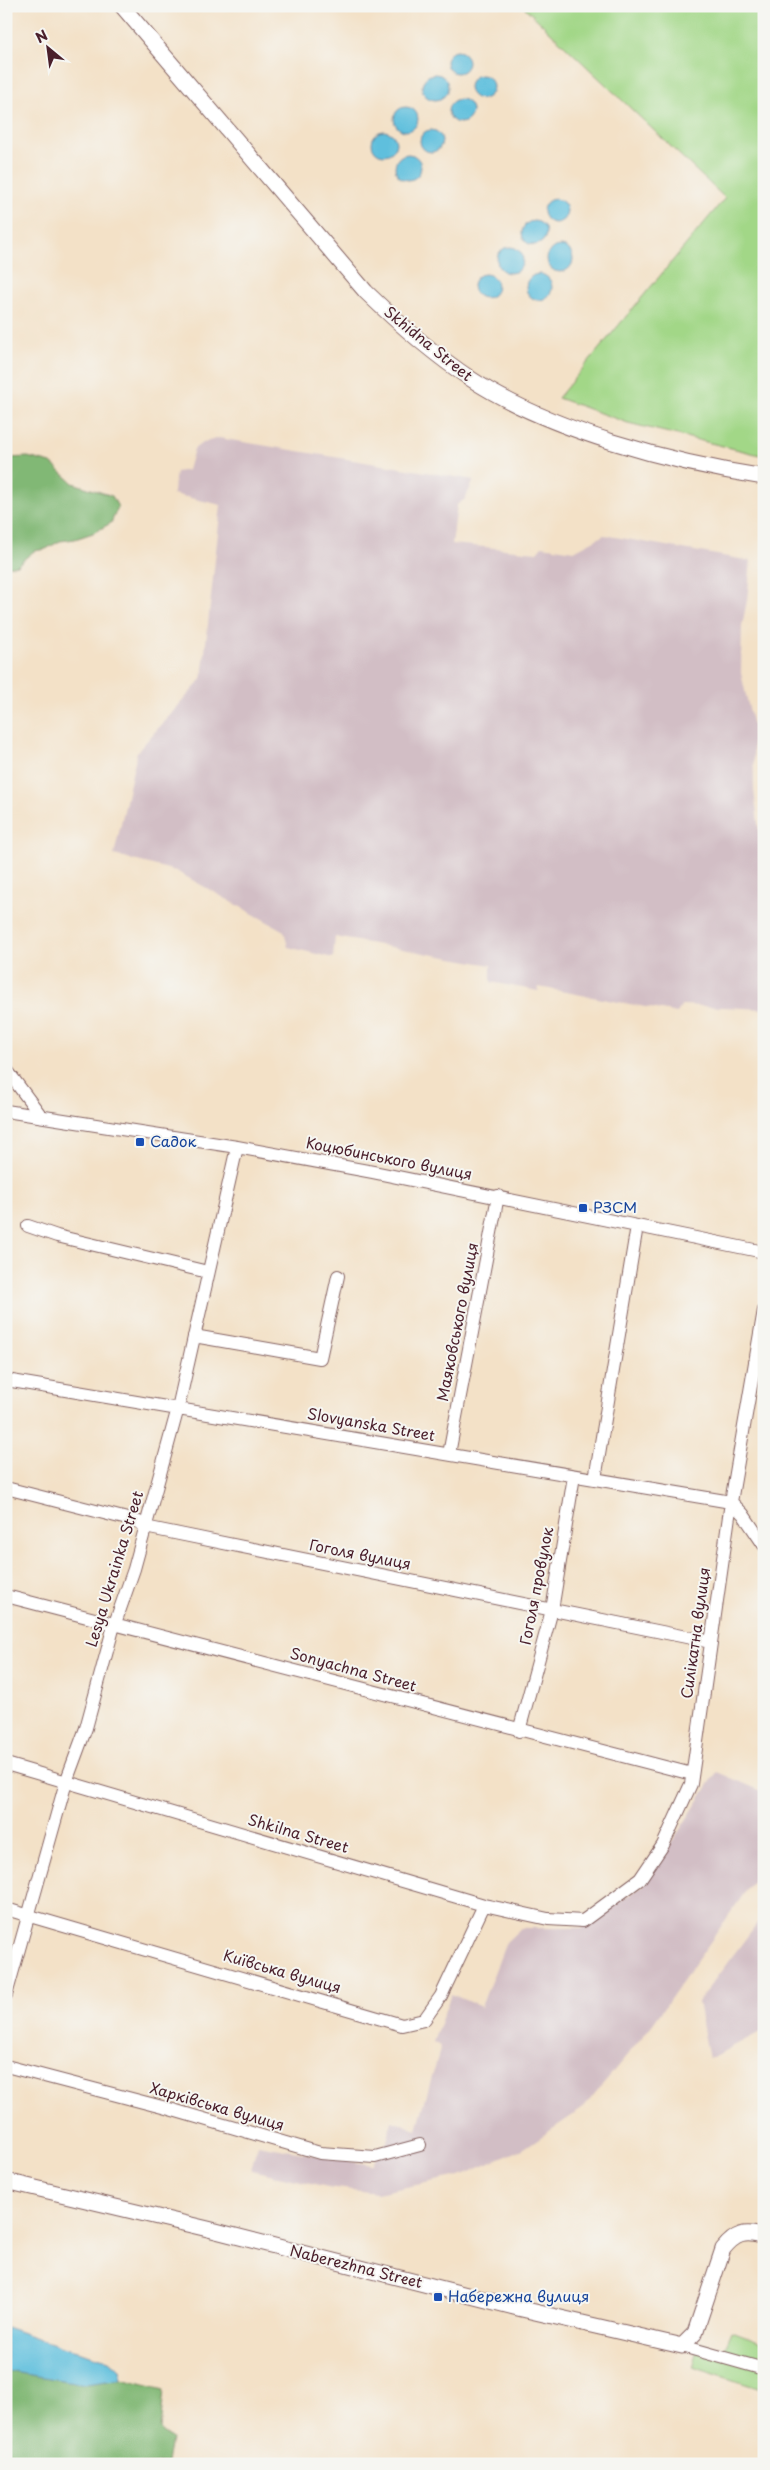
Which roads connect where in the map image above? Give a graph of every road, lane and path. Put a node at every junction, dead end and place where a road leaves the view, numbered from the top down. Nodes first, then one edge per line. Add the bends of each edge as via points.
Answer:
1 (122, 6) edge
2 (764, 477) edge
3 (6, 1068) edge
4 (6, 1111) edge
5 (41, 1116) junction
6 (237, 1147) junction
7 (498, 1196) junction
8 (28, 1226) dead end
9 (637, 1226) junction
10 (764, 1252) edge
11 (208, 1272) junction
12 (338, 1276) dead end
13 (764, 1310) edge
14 (194, 1336) junction
15 (6, 1380) edge
16 (178, 1408) junction
17 (449, 1454) junction
18 (574, 1476) junction
19 (595, 1479) junction
20 (6, 1488) edge
21 (731, 1502) junction
22 (145, 1527) junction
23 (764, 1545) edge
24 (6, 1596) edge
25 (552, 1610) junction
26 (115, 1624) junction
27 (711, 1642) junction
28 (519, 1731) junction
29 (6, 1764) edge
30 (692, 1774) junction
31 (66, 1782) junction
32 (484, 1905) junction
33 (6, 1908) edge
34 (28, 1915) junction
35 (583, 1921) joint
36 (6, 1995) edge
37 (6, 2066) edge
38 (420, 2145) dead end
39 (6, 2182) edge
40 (764, 2237) edge
41 (682, 2346) junction
42 (764, 2369) edge

1 - 2 main road, Skhidna Street via 366,292 404,328 472,380 518,405 627,446
3 - 5 street
4 - 5 street, Коцюбинського вулиця
5 - 6 street, Коцюбинського вулиця
6 - 7 street, Коцюбинського вулиця
6 - 11 street, Lesya Ukrainka Street
7 - 9 street, Коцюбинського вулиця
7 - 17 street, Маяковського вулиця
8 - 11 street via 57,1236
9 - 10 street, Коцюбинського вулиця
9 - 19 street
11 - 14 street, Lesya Ukrainka Street
12 - 14 street via 320,1358
13 - 21 street, Силікатна вулиця
14 - 16 street, Lesya Ukrainka Street
15 - 16 street, Slovyanska Street
16 - 17 street, Slovyanska Street
16 - 22 street, Lesya Ukrainka Street
17 - 18 street, Slovyanska Street
18 - 19 street, Slovyanska Street
18 - 25 street, Гоголя провулок
19 - 21 street, Slovyanska Street
20 - 22 street, Гоголя вулиця via 139,1522
21 - 23 street
21 - 27 street, Силікатна вулиця
22 - 25 street, Гоголя вулиця
22 - 26 street, Lesya Ukrainka Street
24 - 26 street, Sonyachna Street
25 - 27 street, Гоголя вулиця
25 - 28 street, Гоголя провулок
26 - 28 street, Sonyachna Street
26 - 31 street, Lesya Ukrainka Street via 86,1728
27 - 30 street, Силікатна вулиця
28 - 30 street, Sonyachna Street
29 - 31 street, Shkilna Street
30 - 35 street, Силікатна вулиця via 691,1784 663,1845 640,1879
31 - 32 street, Shkilna Street
31 - 34 street, Lesya Ukrainka Street
32 - 34 street, Київська вулиця via 441,1996 424,2020 402,2025
32 - 35 street, Shkilna Street via 548,1919
33 - 34 street, Київська вулиця
34 - 36 street, Lesya Ukrainka Street
37 - 38 street, Харківська вулиця via 320,2153 375,2157
39 - 41 main road, Naberezhna Street
40 - 41 main road via 742,2233 723,2249 695,2333
41 - 42 street, Naberezhna Street

